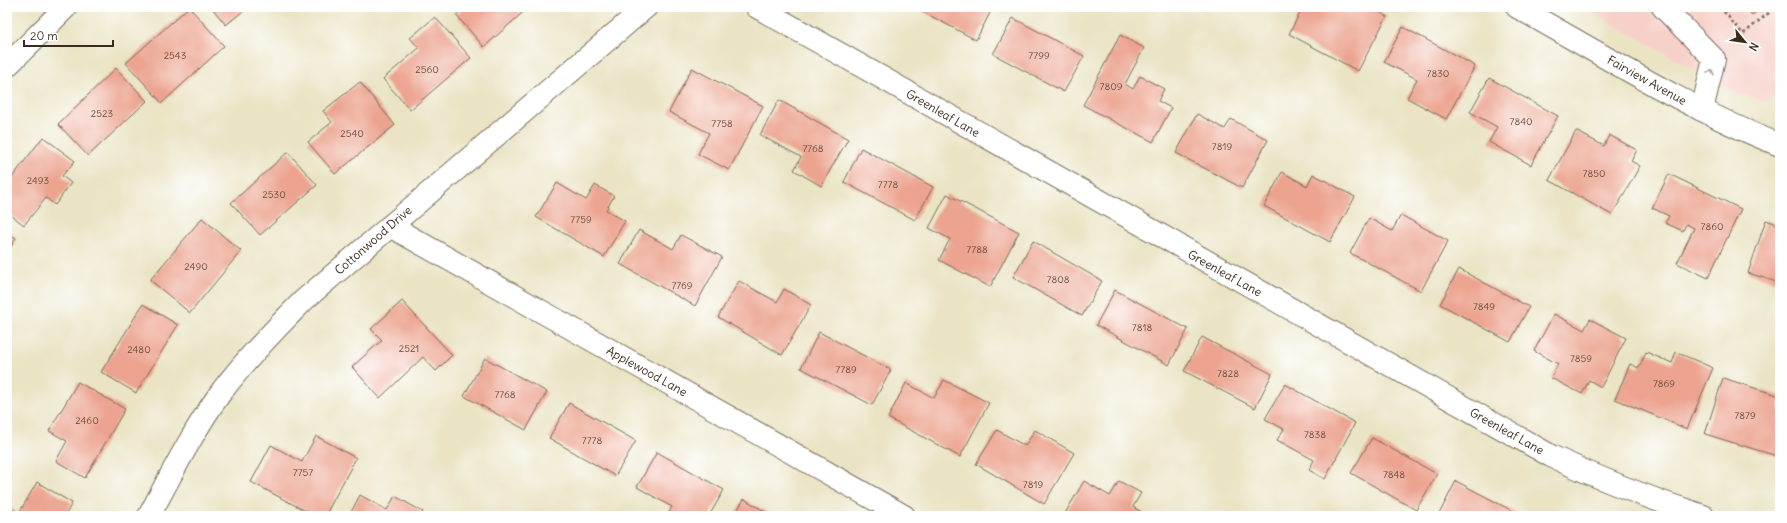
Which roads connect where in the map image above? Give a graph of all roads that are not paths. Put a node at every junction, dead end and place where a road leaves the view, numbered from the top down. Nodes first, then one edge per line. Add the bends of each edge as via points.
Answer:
1 (66, 7) edge
2 (646, 7) edge
3 (757, 7) edge
4 (1663, 7) edge
5 (1523, 8) edge
6 (7, 66) edge
7 (1702, 110) junction
8 (1780, 144) edge
9 (390, 226) junction
10 (154, 514) edge
11 (904, 516) edge
12 (1703, 516) edge

1 - 6 street
2 - 9 street, Cottonwood Drive
3 - 12 street, Greenleaf Lane via 1550,456 1624,488
7 -> 4 street via 1714,59
5 - 7 street, Fairview Avenue
7 - 8 street, Fairview Avenue via 1744,131
9 - 10 street, Cottonwood Drive via 304,300 253,352 219,396 196,432
9 - 11 street, Applewood Lane

